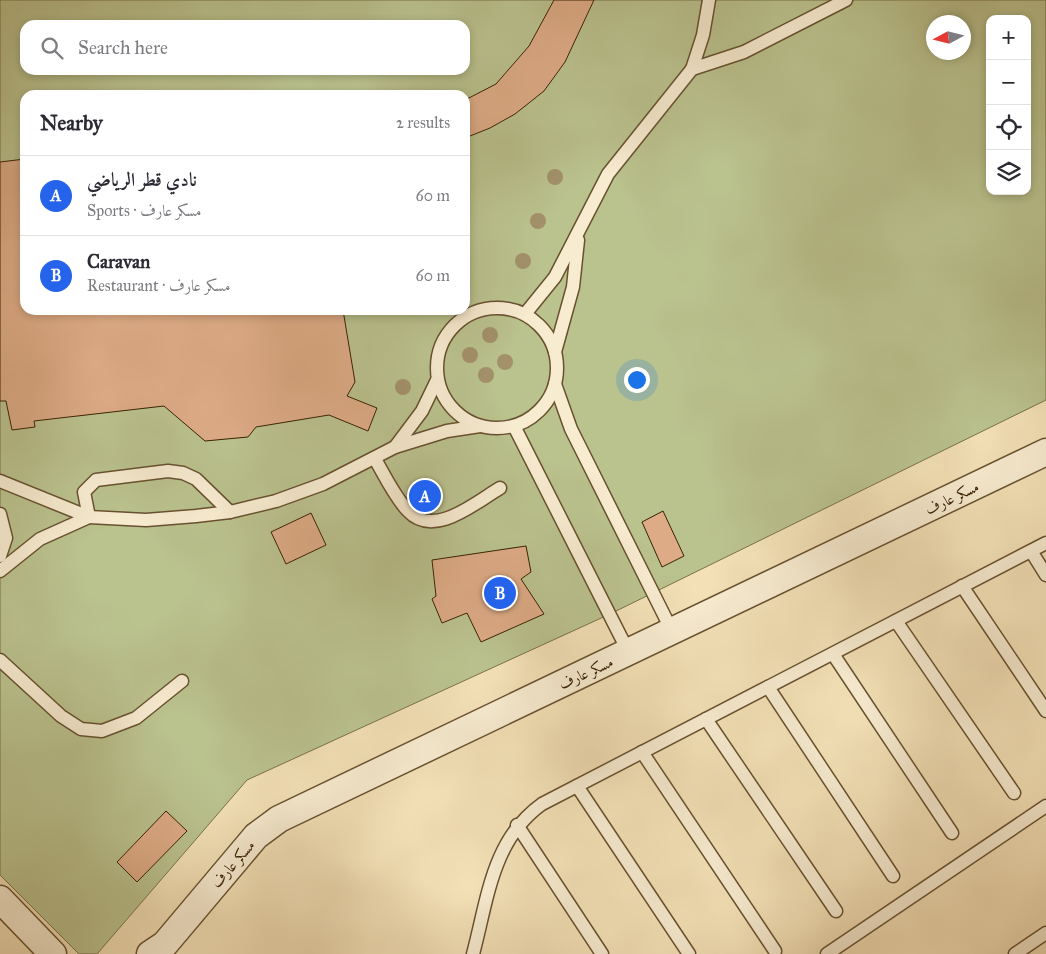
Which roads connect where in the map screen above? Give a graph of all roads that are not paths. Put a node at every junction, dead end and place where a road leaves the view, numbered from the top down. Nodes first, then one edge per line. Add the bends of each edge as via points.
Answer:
1 (709, 0) edge
2 (846, 0) edge
3 (692, 69) junction
4 (579, 232) junction
5 (470, 313) edge
6 (525, 314) junction
7 (467, 315) edge
8 (555, 352) junction
9 (437, 380) junction
10 (555, 384) junction
11 (480, 426) junction
12 (514, 426) junction
13 (395, 447) junction
14 (1046, 452) edge
15 (375, 459) junction
16 (0, 481) edge
17 (500, 488) dead end
18 (230, 512) junction
19 (0, 514) edge
20 (89, 516) junction
21 (1046, 543) edge
22 (1031, 551) junction
23 (0, 556) edge
24 (0, 571) edge
25 (1046, 575) edge
26 (962, 586) junction
27 (896, 621) junction
28 (672, 632) junction
29 (629, 653) junction
30 (832, 654) junction
31 (0, 660) edge
32 (182, 681) dead end
33 (768, 687) junction
34 (1046, 711) edge
35 (706, 719) junction
36 (642, 752) junction
37 (576, 786) junction
38 (1014, 793) dead end
39 (1046, 806) edge
40 (517, 825) junction
41 (952, 833) dead end
42 (893, 876) dead end
43 (0, 899) edge
44 (836, 911) dead end
45 (1046, 933) edge
46 (162, 951) edge
47 (775, 951) dead end
48 (53, 954) edge
49 (473, 954) edge
50 (602, 954) edge
51 (689, 954) edge
52 (826, 954) edge
53 (1015, 954) edge

1 - 3 lane
2 - 3 lane via 744,52
3 - 4 lane via 608,174
4 - 6 lane via 556,277
4 - 8 lane via 573,287
5 - 6 lane via 492,307 509,308
6 - 8 lane via 549,337
7 - 9 lane via 448,330 440,346 436,362
8 - 10 lane
9 - 11 lane via 452,409
9 - 13 lane via 422,411
10 - 12 lane via 539,410
10 - 28 lane via 571,429
11 - 12 lane
11 - 13 lane via 447,431
12 - 29 lane
13 - 15 lane
14 - 28 street, مسكر عارف
15 - 17 lane via 409,512 427,521 449,517
15 - 18 lane via 323,484 276,501
16 - 20 lane
18 - 20 lane via 146,520
18 - 20 lane via 196,479 168,471 96,480 84,492
19 - 23 lane via 6,538
20 - 24 lane via 40,539
21 - 22 lane
22 - 25 lane
22 - 26 lane
26 - 27 lane
26 - 34 lane
27 - 30 lane
27 - 38 lane
28 - 29 street, مسكر عارف
29 - 46 street, مسكر عارف via 279,819 256,836
30 - 33 lane
30 - 41 lane
31 - 32 lane via 61,716 81,729 102,731 136,718
33 - 35 lane
33 - 42 lane
35 - 36 lane
35 - 44 lane
36 - 37 lane
36 - 47 lane
37 - 40 lane via 542,804
37 - 51 lane
39 - 52 lane
40 - 49 lane via 499,856
40 - 50 lane
43 - 48 street
45 - 53 lane

